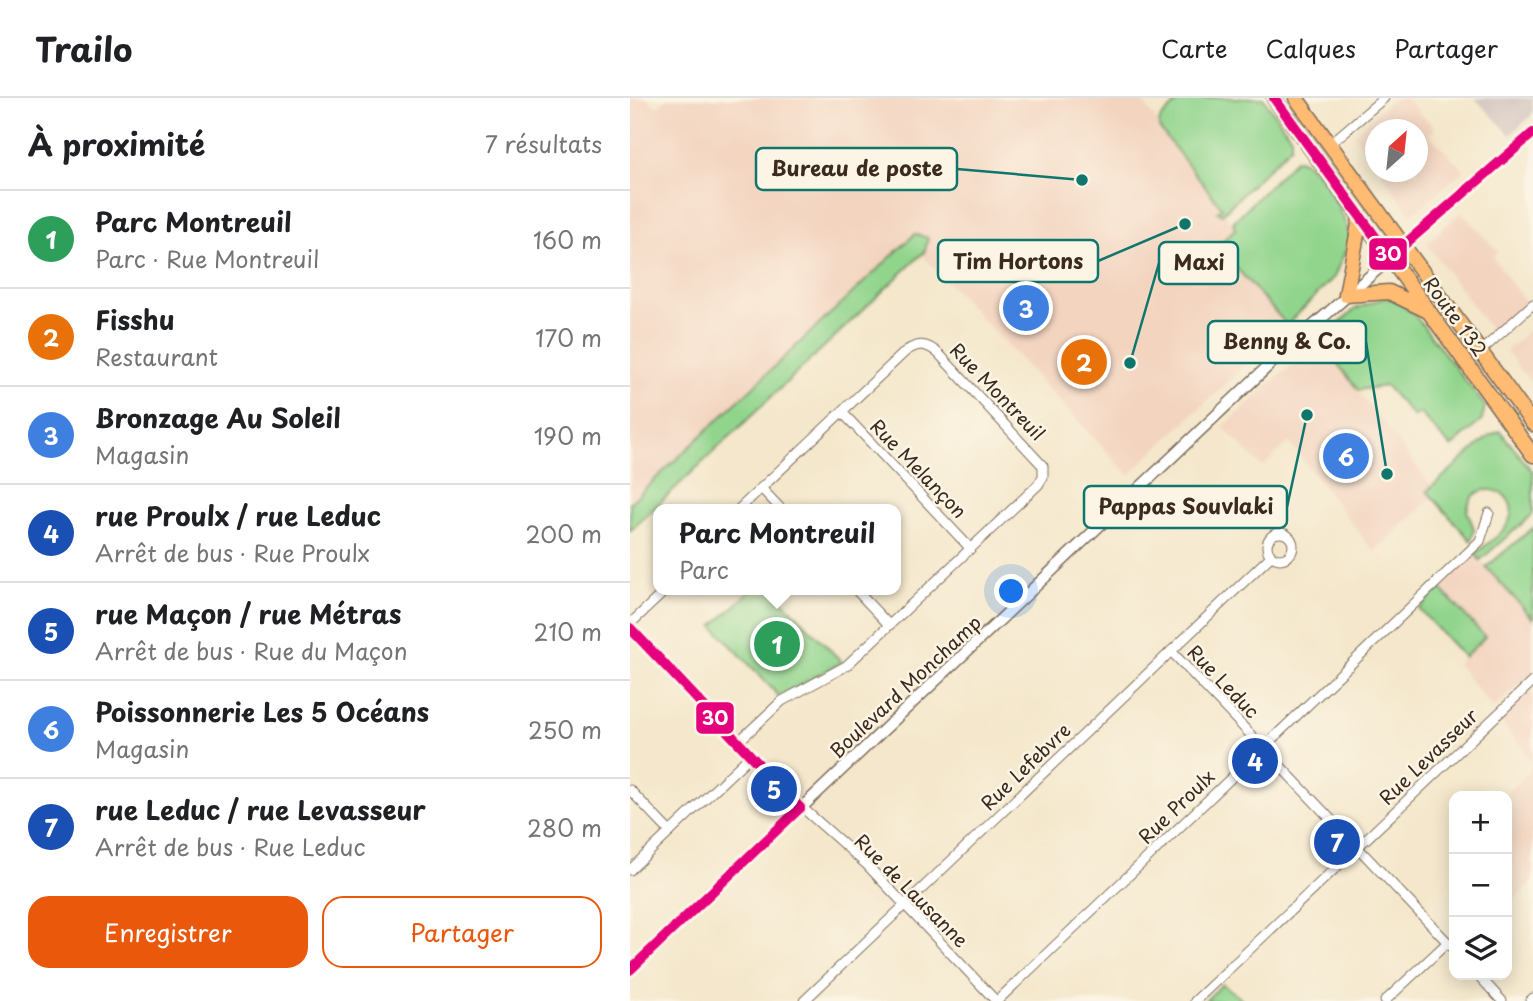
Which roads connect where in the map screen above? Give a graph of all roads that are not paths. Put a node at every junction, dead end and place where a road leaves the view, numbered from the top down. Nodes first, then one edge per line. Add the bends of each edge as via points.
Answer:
1 (1274, 98) edge
2 (1296, 98) edge
3 (1384, 98) edge
4 (1533, 133) edge
5 (1331, 144) junction
6 (1360, 218) junction
7 (1405, 246) junction
8 (1390, 257) junction
9 (1346, 295) junction
10 (1533, 304) edge
11 (1427, 310) junction
12 (1481, 351) junction
13 (842, 412) junction
14 (1533, 424) edge
15 (1533, 455) edge
16 (761, 488) junction
17 (743, 504) edge
18 (776, 504) edge
19 (1489, 513) dead end
20 (970, 548) junction
21 (1270, 557) dead end
22 (661, 595) edge
23 (861, 595) edge
24 (889, 625) junction
25 (630, 626) edge
26 (1171, 651) junction
27 (1533, 681) edge
28 (738, 742) junction
29 (1264, 747) junction
30 (750, 756) junction
31 (630, 790) edge
32 (800, 808) junction
33 (670, 832) junction
34 (1359, 846) junction
35 (630, 870) edge
36 (905, 905) junction
37 (1449, 944) edge
38 (1449, 948) edge
39 (630, 970) edge
40 (1483, 980) edge
41 (804, 1001) edge
42 (996, 1001) edge
43 (1195, 1001) edge
44 (1385, 1001) edge
45 (1502, 1001) edge

1 - 6 highway, Route 132
2 - 5 highway, Route 132
3 - 5 street
4 - 7 street, Boulevard Monchamp
5 - 7 highway, Route 132
6 - 8 highway, Route 132
6 - 9 highway
7 - 8 street, Boulevard Monchamp
7 - 12 highway, Route 132
8 - 9 street, Boulevard Monchamp
8 - 11 highway, Route 132
9 - 11 highway via 1389,292
9 - 32 street, Boulevard Monchamp
10 - 12 street
11 - 15 highway, Route 132
12 - 14 highway, Route 132
13 - 16 street, Rue Montreuil
13 - 20 street, Rue Melançon
13 - 20 street, Rue Montreuil via 912,347 928,346 939,354 1043,466 1038,485
16 - 17 street, Rue Montreuil
16 - 18 street
19 - 29 street, Rue Proulx via 1480,541
20 - 24 street, Rue Montreuil
21 - 26 street, Rue Lefebvre
22 - 25 street
23 - 24 street
24 - 28 street, Rue Montreuil via 841,670 785,699
25 - 28 street, Rue de Lausanne
26 - 29 street, Rue Leduc
26 - 36 street, Rue Lefebvre
27 - 34 street, Rue Levasseur
28 - 30 street, Rue de Lausanne
29 - 34 street, Rue Leduc
29 - 42 street, Rue Proulx
30 - 32 street, Rue de Lausanne
30 - 33 street
31 - 33 street
32 - 36 street, Rue de Lausanne via 867,865
32 - 39 street, Boulevard Monchamp
33 - 35 street
34 - 37 street, Rue Leduc
34 - 43 street, Rue Levasseur
36 - 41 street, Rue Lefebvre
36 - 42 street, Rue de Lausanne
38 - 44 street
40 - 45 street

